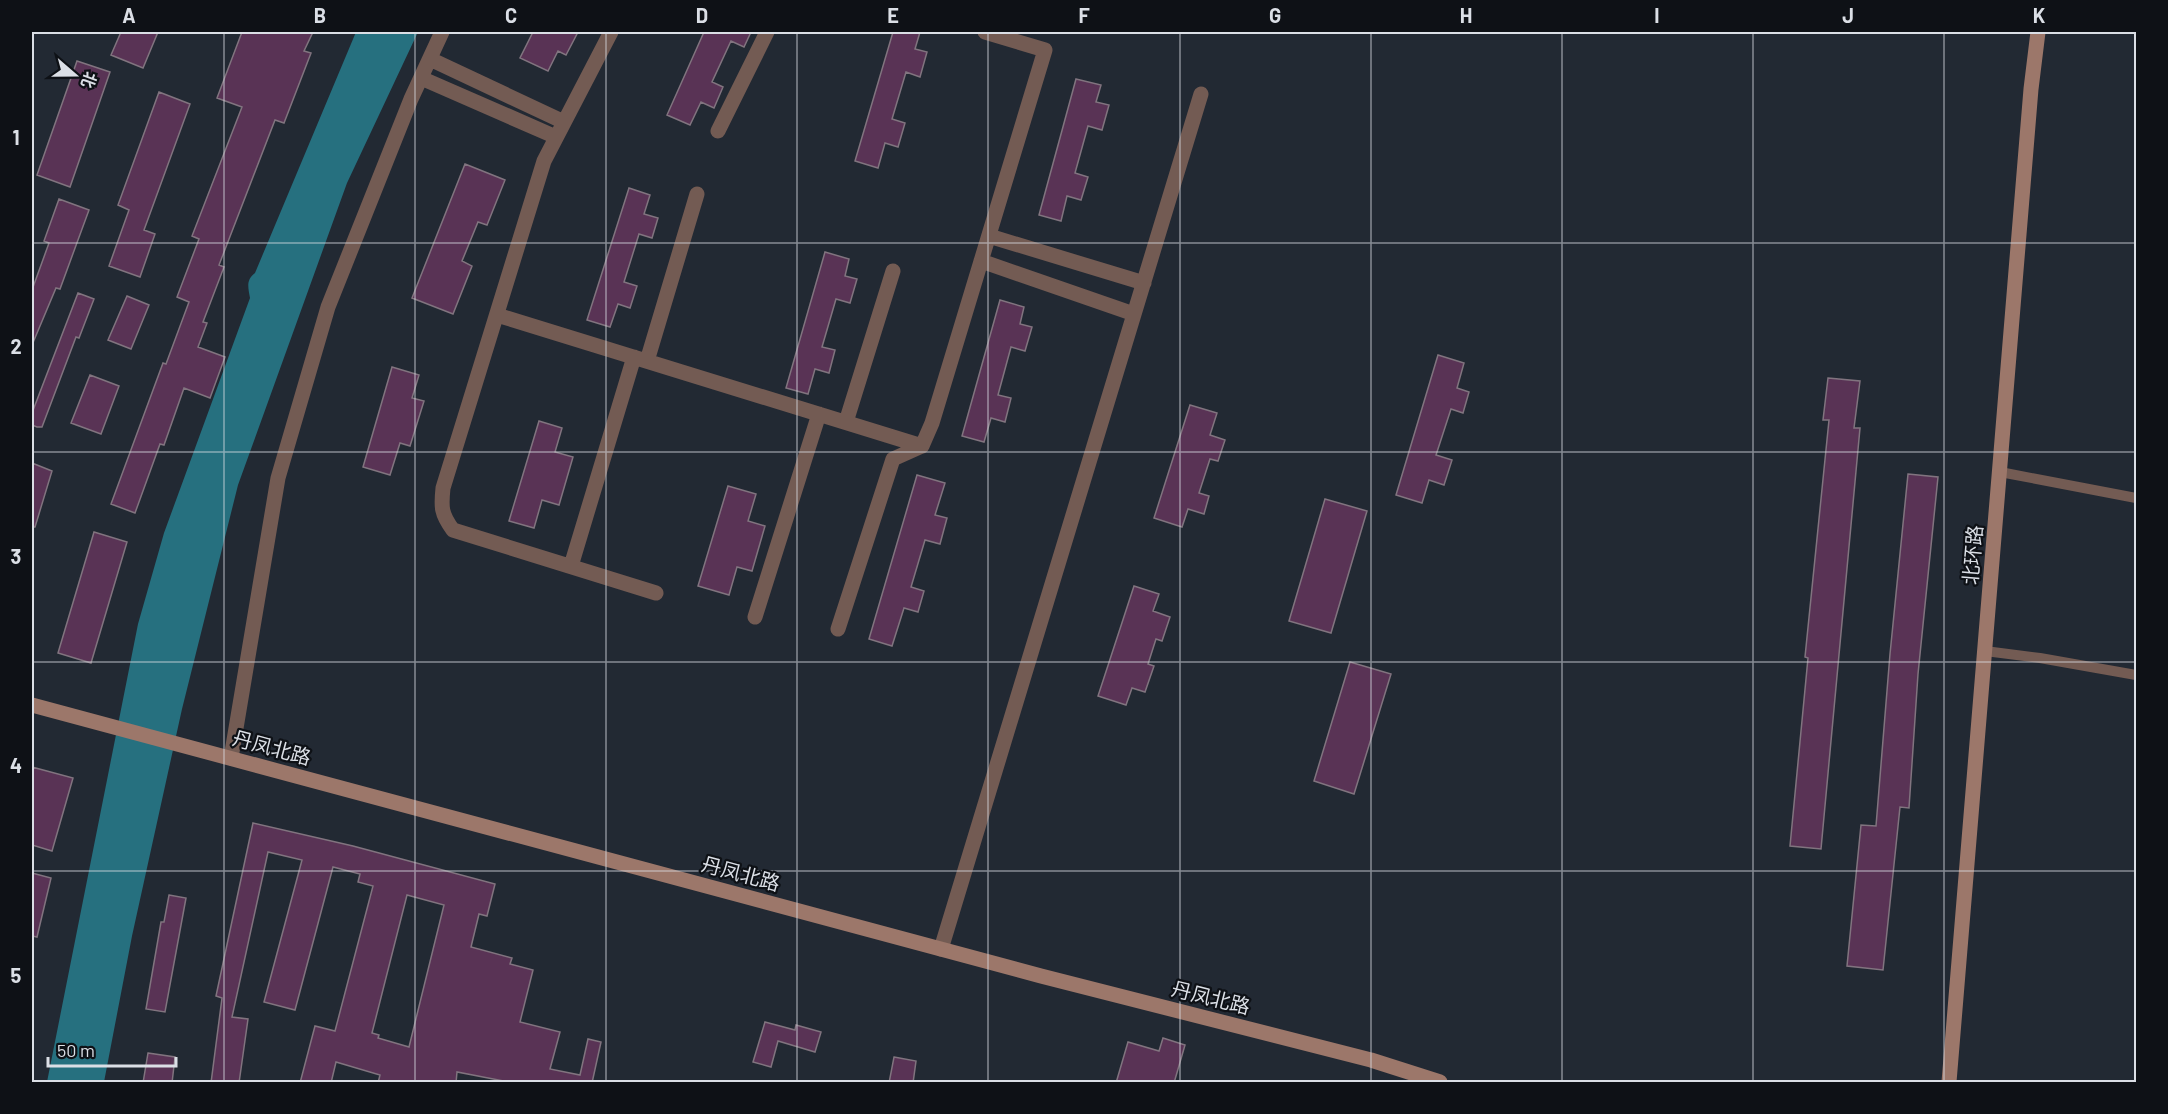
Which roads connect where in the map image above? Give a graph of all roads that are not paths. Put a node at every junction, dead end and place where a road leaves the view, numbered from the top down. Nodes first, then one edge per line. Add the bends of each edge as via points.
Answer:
1 (442, 32) edge
2 (610, 32) edge
3 (767, 32) edge
4 (985, 32) edge
5 (2038, 32) edge
6 (430, 59) junction
7 (421, 78) junction
8 (1201, 94) dead end
9 (564, 122) junction
10 (718, 131) dead end
11 (556, 137) junction
12 (697, 194) dead end
13 (989, 236) junction
14 (981, 261) junction
15 (893, 271) dead end
16 (1144, 283) junction
17 (1134, 314) junction
18 (496, 315) junction
19 (641, 359) junction
20 (819, 414) junction
21 (846, 422) junction
22 (922, 446) junction
23 (2000, 472) junction
24 (2136, 498) edge
25 (571, 566) junction
26 (656, 593) dead end
27 (755, 617) dead end
28 (838, 629) dead end
29 (1985, 651) junction
30 (2136, 675) edge
31 (32, 705) edge
32 (231, 758) junction
33 (941, 949) junction
34 (1440, 1083) edge
35 (1949, 1083) edge

1 - 6 street
2 - 9 street
3 - 10 street
4 - 13 street via 1045,50
5 - 23 main road, 北环路
6 - 7 street
6 - 9 street
7 - 11 street
7 - 32 street via 328,307 278,478
8 - 16 street
9 - 11 street
11 - 18 street via 544,161
12 - 19 street
13 - 14 street
13 - 16 street
14 - 17 street
14 - 22 street
15 - 21 street
16 - 17 street
17 - 33 street
18 - 19 street
18 - 25 street via 443,488 444,517 453,530
19 - 20 street
19 - 25 street
20 - 21 street
20 - 27 street
21 - 22 street
22 - 28 street via 893,459
23 - 24 lane
23 - 29 main road, 北环路
25 - 26 street
29 - 30 lane
29 - 35 main road, 北环路
31 - 32 main road, 丹凤北路
32 - 33 main road, 丹凤北路
33 - 34 main road, 丹凤北路 via 1371,1060

